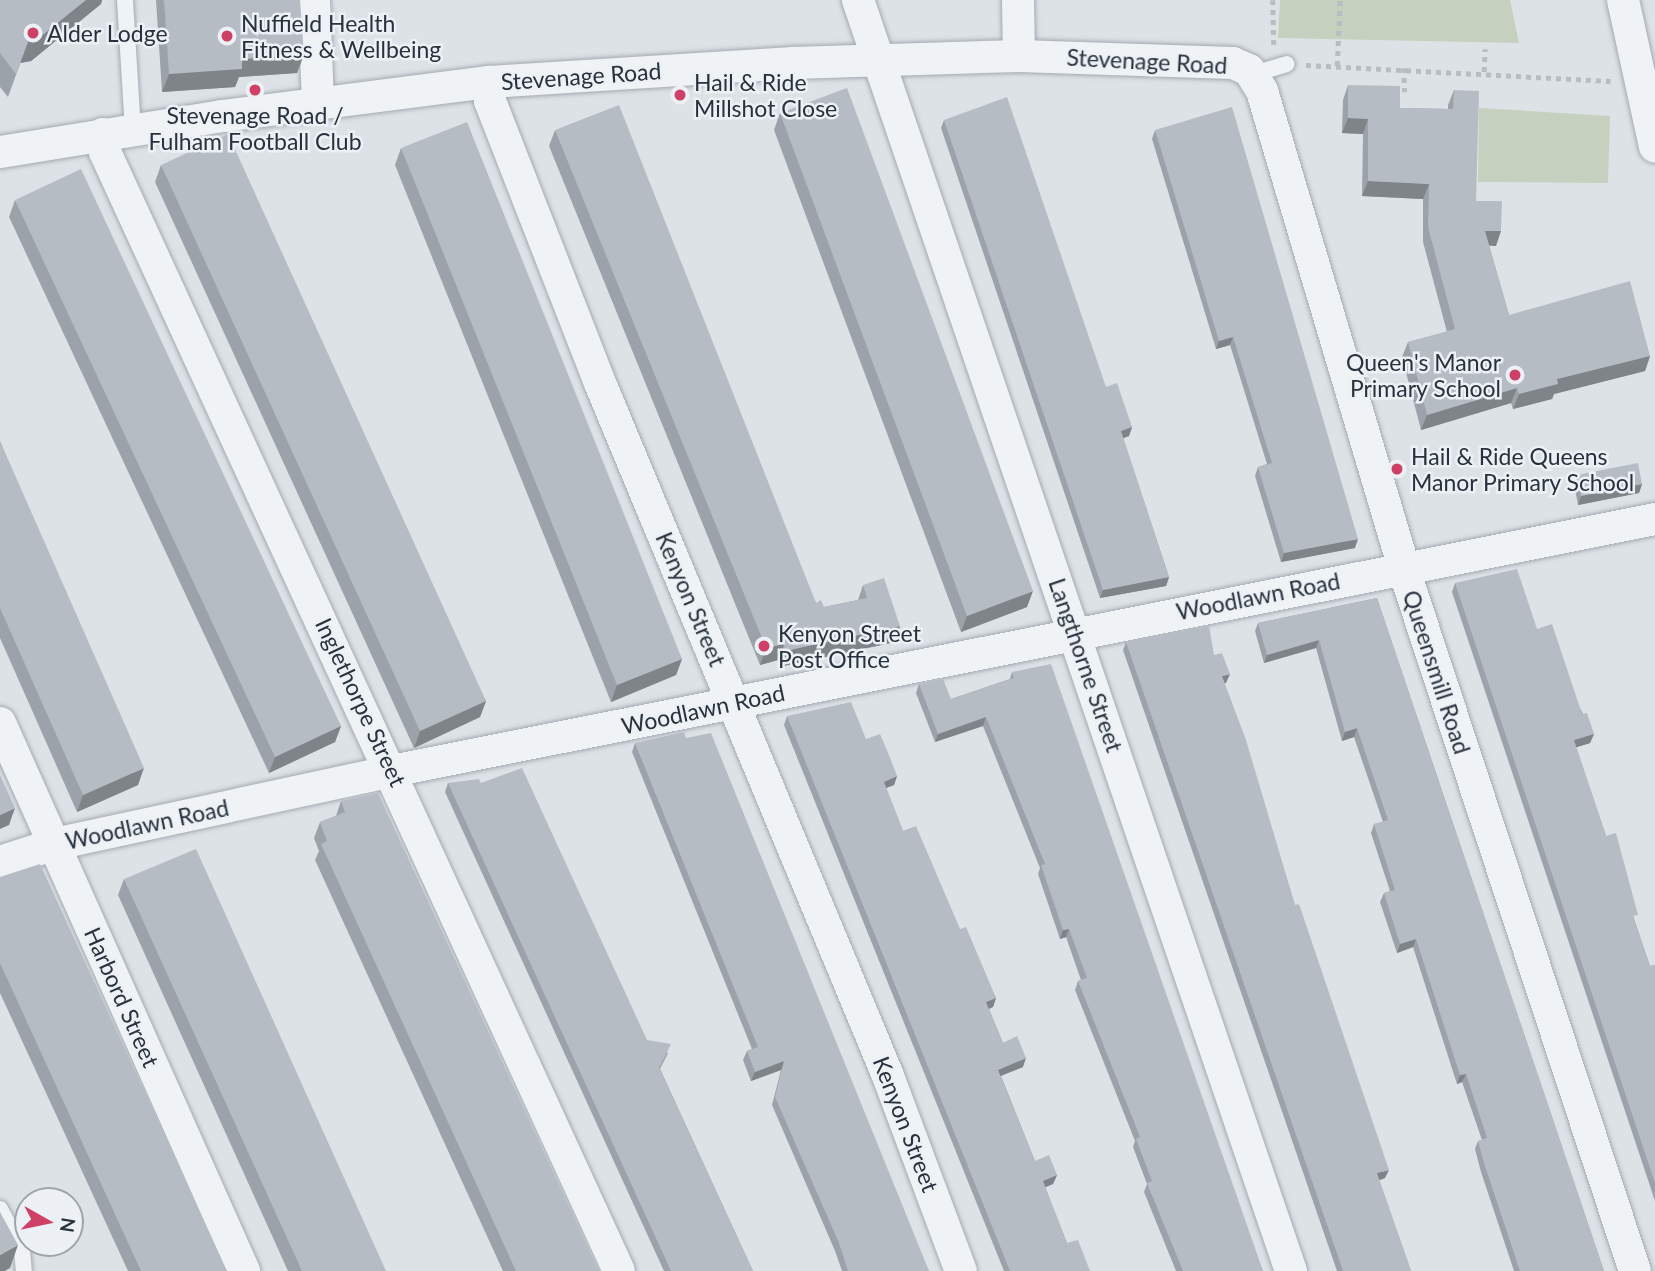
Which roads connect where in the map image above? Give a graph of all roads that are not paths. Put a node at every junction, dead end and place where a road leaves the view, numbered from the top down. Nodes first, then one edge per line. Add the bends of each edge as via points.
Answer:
1 (125, 0) edge
2 (314, 0) edge
3 (858, 0) edge
4 (1018, 0) edge
5 (1623, 0) edge
6 (1019, 56) junction
7 (877, 60) junction
8 (1267, 66) joint
9 (1634, 66) edge
10 (489, 82) junction
11 (318, 103) junction
12 (118, 132) junction
13 (1655, 147) edge
14 (0, 152) edge
15 (1655, 519) edge
16 (1403, 567) junction
17 (1076, 632) junction
18 (735, 702) junction
19 (0, 723) edge
20 (392, 771) junction
21 (55, 844) junction
22 (0, 862) edge
23 (0, 1209) edge
24 (24, 1271) edge
25 (244, 1271) edge
26 (619, 1271) edge
27 (961, 1271) edge
28 (1291, 1271) edge
29 (1635, 1271) edge

1 - 12 lane
2 - 11 street
3 - 7 street, Langthorne Street
4 - 6 street
5 - 9 street
6 - 7 street, Stevenage Road
6 - 8 street, Stevenage Road
7 - 10 street, Stevenage Road
7 - 17 street, Langthorne Street
8 - 16 street, Queensmill Road
9 - 13 street
10 - 11 street, Stevenage Road
10 - 18 street, Kenyon Street via 490,101 595,370
11 - 12 street, Stevenage Road
12 - 14 street, Stevenage Road
12 - 20 street, Inglethorpe Street via 106,152
15 - 16 street, Woodlawn Road
16 - 17 street, Woodlawn Road
16 - 29 street, Queensmill Road
17 - 18 street, Woodlawn Road
17 - 28 street, Langthorne Street
18 - 20 street, Woodlawn Road
18 - 27 street, Kenyon Street via 888,1076
19 - 21 street, Harbord Street
20 - 21 street, Woodlawn Road
20 - 26 street, Inglethorpe Street via 561,1152
21 - 22 street, Woodlawn Road
21 - 25 street, Harbord Street
23 - 24 lane via 22,1250

